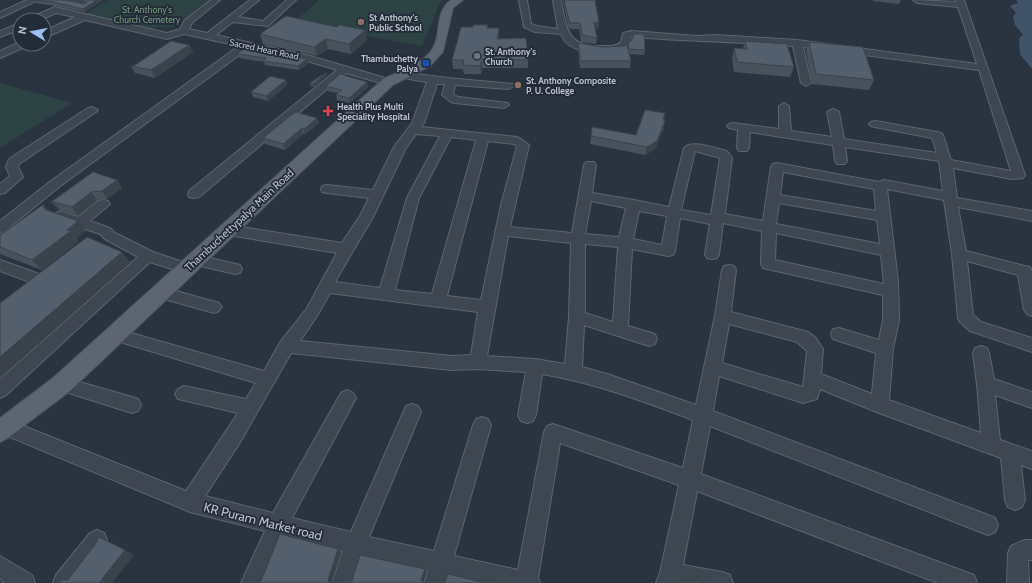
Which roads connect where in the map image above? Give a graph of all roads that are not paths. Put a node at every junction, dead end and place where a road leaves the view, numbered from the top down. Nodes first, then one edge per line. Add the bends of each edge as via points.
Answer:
1 (34, 0) edge
2 (70, 0) edge
3 (216, 0) edge
4 (255, 0) edge
5 (292, 0) edge
6 (458, 0) edge
7 (523, 0) edge
8 (557, 0) edge
9 (918, 0) edge
10 (921, 0) edge
11 (86, 3) edge
12 (960, 3) edge
13 (2, 12) edge
14 (51, 12) edge
15 (83, 17) junction
16 (231, 19) junction
17 (265, 24) junction
18 (276, 25) edge
19 (12, 29) edge
20 (52, 31) edge
21 (187, 32) junction
22 (564, 32) junction
23 (0, 34) edge
24 (209, 36) junction
25 (797, 43) junction
26 (172, 44) edge
27 (246, 45) junction
28 (12, 50) edge
29 (0, 55) edge
30 (983, 68) junction
31 (344, 69) junction
32 (394, 78) junction
33 (433, 80) junction
34 (450, 81) junction
35 (806, 83) dead end
36 (509, 86) dead end
37 (504, 105) dead end
38 (784, 106) dead end
39 (92, 110) dead end
40 (833, 112) dead end
41 (875, 124) dead end
42 (414, 130) junction
43 (447, 134) junction
44 (785, 134) junction
45 (483, 137) junction
46 (839, 142) junction
47 (743, 148) dead end
48 (841, 161) dead end
49 (946, 161) junction
50 (590, 165) dead end
51 (880, 186) junction
52 (327, 189) dead end
53 (0, 190) edge
54 (194, 194) dead end
55 (377, 196) junction
56 (585, 196) junction
57 (773, 198) junction
58 (951, 199) junction
59 (103, 204) dead end
60 (634, 204) junction
61 (674, 212) junction
62 (60, 216) edge
63 (1032, 216) edge
64 (884, 217) junction
65 (717, 219) junction
66 (79, 223) junction
67 (769, 226) junction
68 (0, 228) edge
69 (229, 230) junction
70 (105, 231) junction
71 (503, 231) junction
72 (578, 238) junction
73 (93, 240) edge
74 (625, 243) junction
75 (346, 249) junction
76 (887, 251) junction
77 (712, 254) dead end
78 (959, 254) junction
79 (148, 256) junction
80 (192, 264) junction
81 (0, 265) edge
82 (235, 269) dead end
83 (729, 270) dead end
84 (1028, 272) edge
85 (326, 287) junction
86 (28, 289) edge
87 (891, 291) junction
88 (162, 292) junction
89 (386, 295) junction
90 (438, 301) junction
91 (214, 307) dead end
92 (487, 307) junction
93 (1032, 310) edge
94 (723, 316) junction
95 (577, 317) junction
96 (620, 331) junction
97 (839, 334) dead end
98 (117, 335) junction
99 (649, 340) dead end
100 (1032, 345) edge
101 (287, 346) junction
102 (885, 349) junction
103 (982, 353) dead end
104 (478, 362) junction
105 (535, 366) junction
106 (712, 367) junction
107 (573, 372) junction
108 (812, 378) junction
109 (267, 379) junction
110 (62, 384) junction
111 (986, 384) junction
112 (0, 390) edge
113 (184, 394) dead end
114 (347, 398) dead end
115 (1032, 400) edge
116 (132, 405) dead end
117 (880, 405) junction
118 (250, 408) junction
119 (412, 412) dead end
120 (527, 415) dead end
121 (702, 415) junction
122 (482, 425) dead end
123 (3, 429) edge
124 (990, 446) junction
125 (1010, 453) junction
126 (1032, 460) edge
127 (689, 479) junction
128 (1015, 500) dead end
129 (190, 502) junction
130 (278, 524) junction
131 (988, 525) dead end
132 (97, 540) edge
133 (356, 544) junction
134 (1032, 550) edge
135 (440, 563) junction
136 (0, 567) edge
137 (669, 578) edge
138 (24, 583) edge
139 (64, 583) edge
140 (252, 583) edge
141 (343, 583) edge
142 (435, 583) edge
143 (527, 583) edge
144 (722, 583) edge
145 (966, 583) edge
146 (1018, 583) edge

1 - 13 street
2 - 11 street
3 - 21 street via 188,22
4 - 16 street
5 - 17 street
6 - 32 main road, Thambuchettypalya Main Road via 448,6 439,48 426,63
7 - 22 street via 527,25 535,29
8 - 22 street
9 - 10 street
10 - 12 street
12 - 30 street
14 - 15 street via 55,10
15 - 20 street
15 - 21 street via 167,36
16 - 17 street
16 - 24 street
17 - 18 street
19 - 23 street
21 - 24 street, Sacred Heart Road
21 - 26 street
22 - 25 street via 574,46 590,50 621,47 626,43 626,35 632,34
24 - 27 street, Sacred Heart Road
25 - 30 street
25 - 35 street
27 - 31 street, Sacred Heart Road
27 - 68 street via 55,184
28 - 29 street
30 - 49 street via 1019,175
31 - 32 street, Sacred Heart Road
31 - 54 street
32 - 33 street, Sacred Heart Road
32 - 69 main road, Thambuchettypalya Main Road
33 - 34 street, Sacred Heart Road
33 - 42 street
34 - 36 street, Sacred Heart Road
34 - 37 street via 447,95 455,100
38 - 44 street
39 - 53 street via 13,162 12,167 17,177
40 - 46 street
41 - 49 street via 937,135
42 - 43 street
42 - 55 street via 400,147
43 - 45 street
43 - 89 street via 414,198
44 - 46 street
44 - 47 street via 739,127
45 - 71 street via 517,141 523,145
45 - 90 street
46 - 48 street
46 - 49 street
49 - 58 street
50 - 56 street
51 - 57 street via 777,167
51 - 58 street via 884,184
51 - 64 street
52 - 55 street
55 - 75 street
56 - 60 street
56 - 72 street
57 - 64 street
57 - 67 street
58 - 63 street
58 - 78 street
59 - 66 street
60 - 61 street
60 - 74 street
61 - 65 street
61 - 65 street via 689,151 693,147 725,156
61 - 74 street via 668,251
62 - 66 street
64 - 76 street
65 - 67 street
65 - 77 street
66 - 70 street
67 - 76 street
67 - 87 street via 768,264
69 - 75 street
69 - 80 main road, Thambuchettypalya Main Road
70 - 73 street
70 - 79 street
71 - 72 street
71 - 92 street
72 - 74 street
72 - 95 street
74 - 96 street
75 - 85 street
76 - 87 street
78 - 84 street
78 - 100 street via 968,322 980,329
79 - 80 street
79 - 112 street
80 - 82 street
80 - 88 main road, Thambuchettypalya Main Road
81 - 86 street via 32,278 45,277
83 - 94 street
84 - 93 street
85 - 89 street
85 - 101 street via 312,312
87 - 102 street via 891,320
88 - 91 street
88 - 98 main road, Thambuchettypalya Main Road
89 - 90 street
90 - 92 street
92 - 104 street
94 - 106 street
94 - 108 street via 802,337 810,342 815,349
95 - 96 street
95 - 107 street
96 - 99 street
97 - 102 street
98 - 109 street
98 - 110 main road, Thambuchettypalya Main Road
101 - 104 street via 452,363
101 - 109 street
102 - 117 street
103 - 111 street
104 - 105 street
105 - 107 street
105 - 120 street
106 - 108 street via 803,395 811,394
106 - 121 street
107 - 121 street via 607,381
108 - 117 street
109 - 118 street
110 - 116 street
110 - 123 main road, Thambuchettypalya Main Road
111 - 115 street
111 - 124 street
113 - 118 street
114 - 130 street
117 - 124 street
118 - 129 street
119 - 133 street
121 - 127 street
121 - 131 street
122 - 135 street
123 - 129 street, KR Puram Market road
124 - 125 street
125 - 126 street
125 - 128 street
127 - 137 street
127 - 143 street via 553,432
127 - 145 street
129 - 130 street, KR Puram Market road
130 - 133 street, KR Puram Market road
130 - 140 street
132 - 139 street
133 - 135 street, KR Puram Market road
133 - 141 street
134 - 146 street via 1018,553
135 - 142 street
135 - 143 street, KR Puram Market road
136 - 138 street
137 - 144 street

